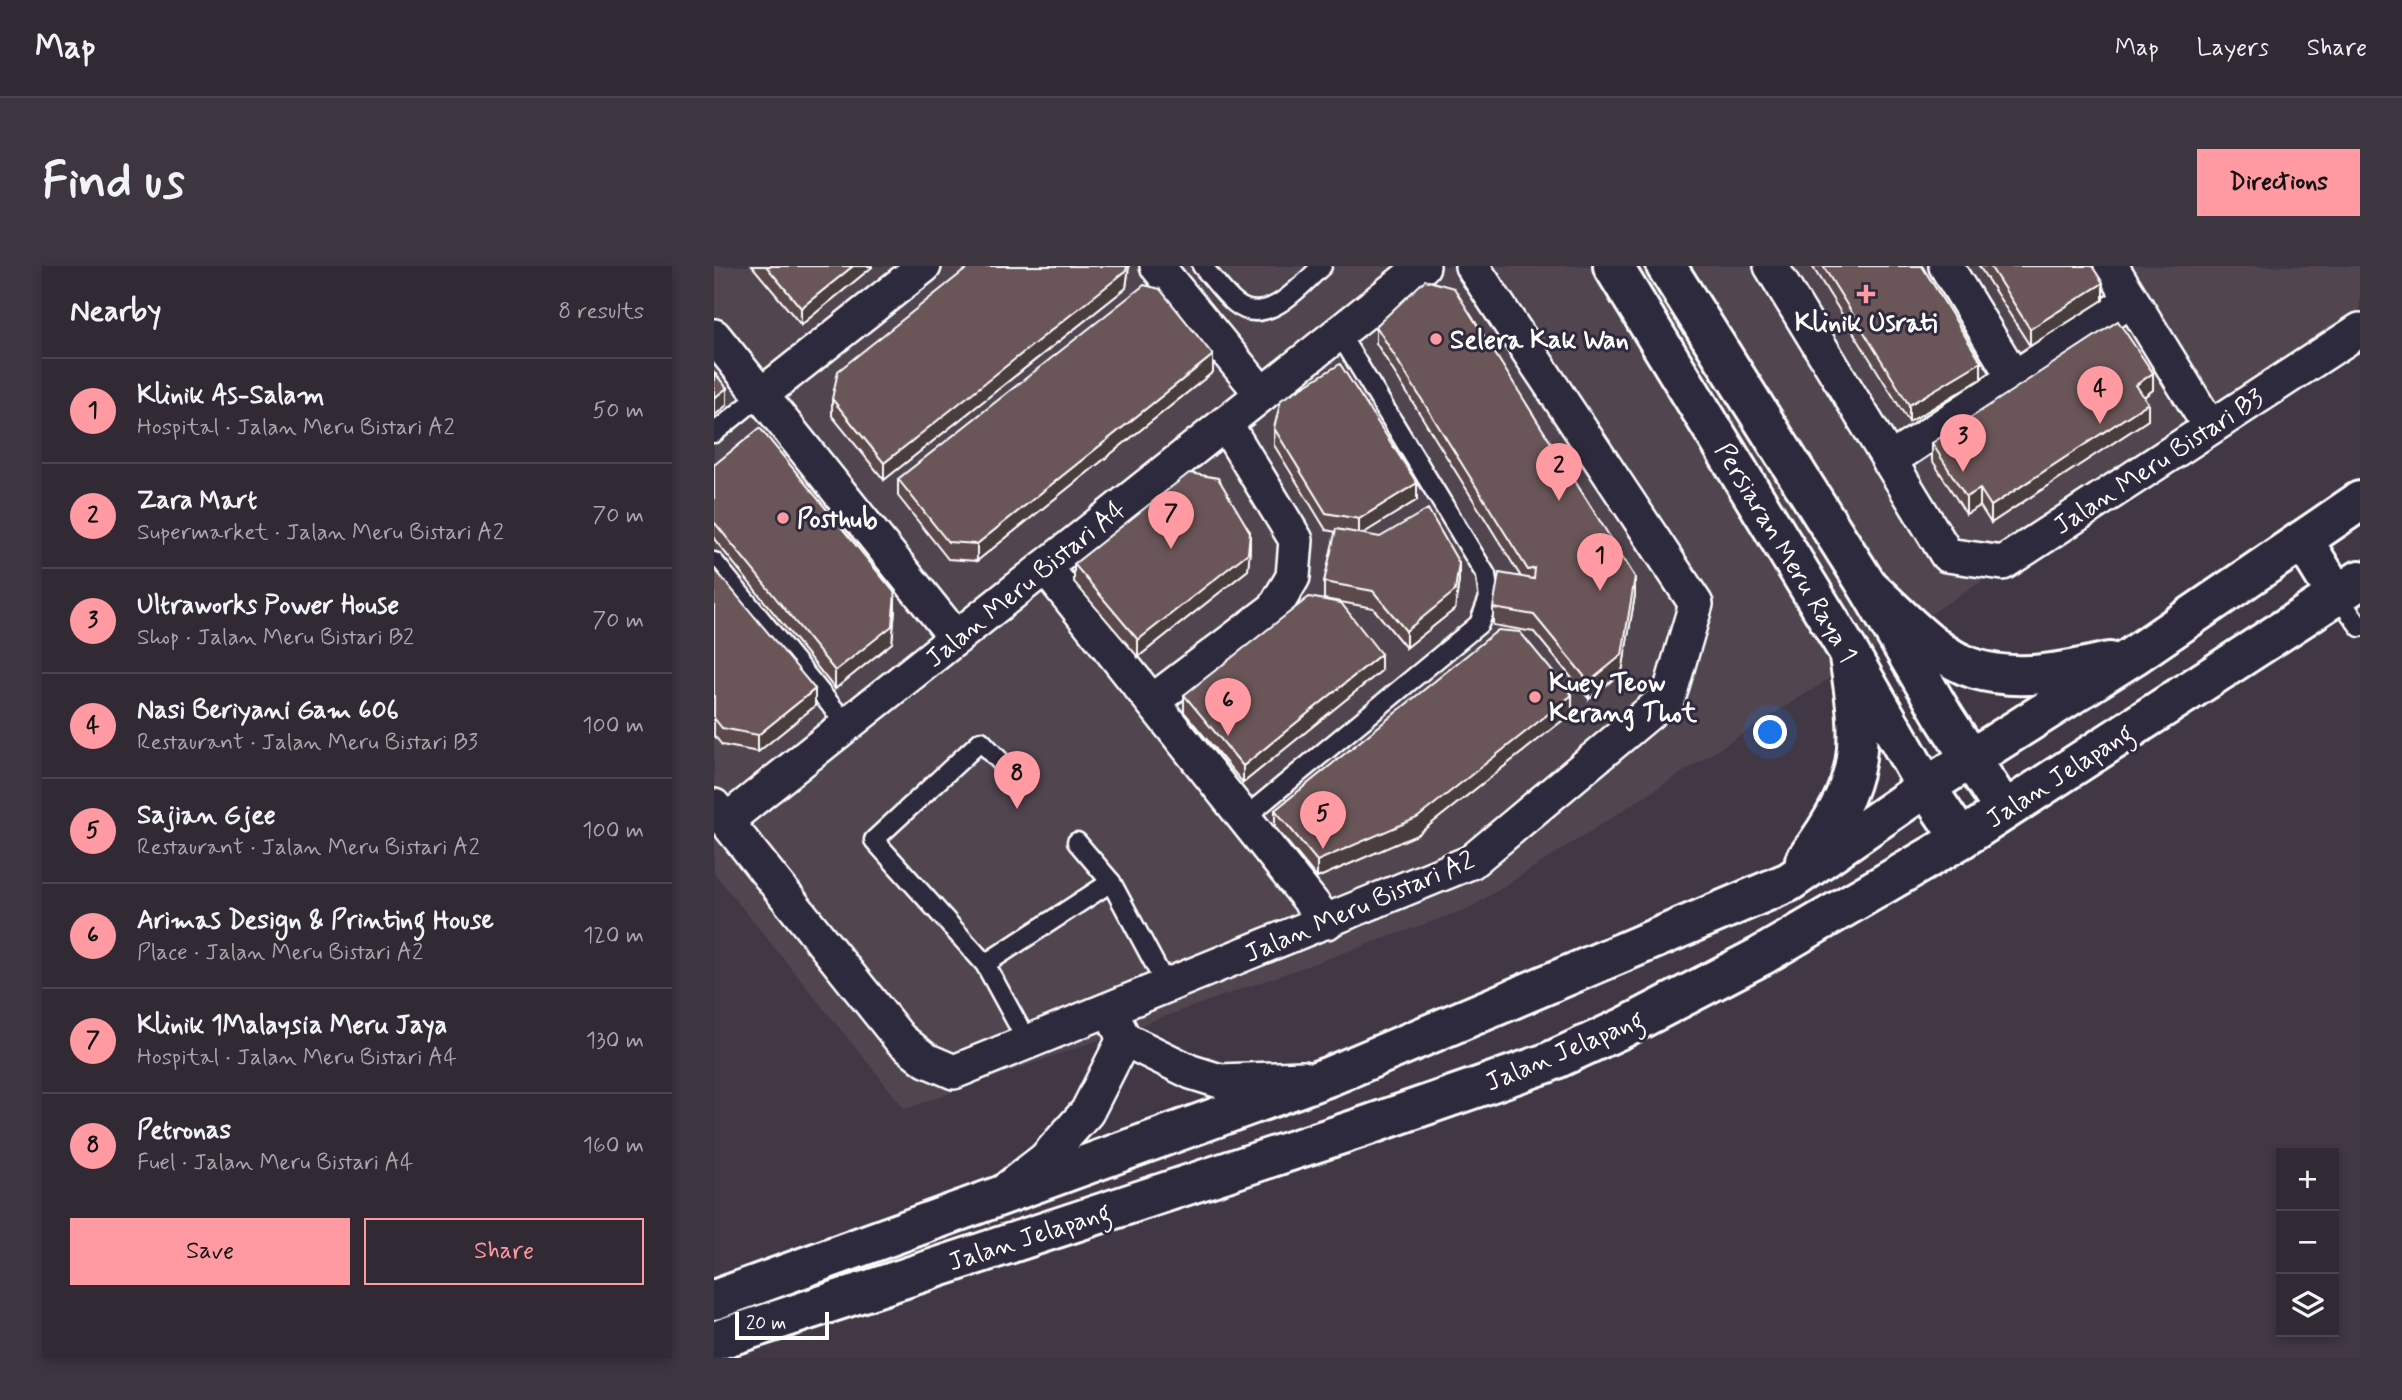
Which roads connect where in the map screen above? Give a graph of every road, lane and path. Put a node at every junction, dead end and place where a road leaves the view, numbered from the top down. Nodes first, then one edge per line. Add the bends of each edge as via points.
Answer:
1 (924, 266) edge
2 (1157, 266) edge
3 (1202, 266) edge
4 (1322, 266) edge
5 (1423, 266) edge
6 (1472, 266) edge
7 (1614, 266) edge
8 (1666, 266) edge
9 (1771, 266) edge
10 (1946, 266) edge
11 (2110, 266) edge
12 (2131, 300) junction
13 (2360, 330) edge
14 (1339, 333) junction
15 (714, 336) edge
16 (2014, 378) junction
17 (1262, 394) junction
18 (761, 395) junction
19 (1225, 423) junction
20 (2210, 426) junction
21 (714, 433) edge
22 (1889, 461) junction
23 (2360, 501) edge
24 (2303, 540) junction
25 (714, 562) edge
26 (1045, 567) junction
27 (1868, 587) junction
28 (2352, 587) edge
29 (2360, 627) edge
30 (956, 638) junction
31 (1848, 651) junction
32 (2133, 656) junction
33 (1154, 700) junction
34 (847, 725) junction
35 (1972, 759) junction
36 (1017, 779) dead end
37 (1926, 787) junction
38 (2004, 810) junction
39 (720, 814) edge
40 (1244, 818) junction
41 (1961, 839) junction
42 (1077, 842) dead end
43 (1111, 882) junction
44 (1790, 882) junction
45 (1327, 922) junction
46 (985, 964) junction
47 (1167, 987) junction
48 (1117, 1025) junction
49 (1028, 1043) junction
50 (1330, 1076) junction
51 (996, 1198) junction
52 (714, 1300) edge
53 (714, 1340) edge

1 - 18 street
2 - 17 street
3 - 4 lane via 1237,305 1258,312 1275,307
5 - 14 street, Jalan Meru Bistari A4
6 - 45 street, Jalan Meru Bistari A2 via 1696,604 1669,695 1471,862
7 - 31 main road, Persiaran Meru Raya 1
8 - 27 main road, Persiaran Meru Raya 1
9 - 22 street
10 - 16 street
11 - 12 street
12 - 16 street
12 - 20 street
13 - 20 street, Jalan Meru Bistari B3
14 - 17 street, Jalan Meru Bistari A4
14 - 40 lane via 1486,575 1489,598 1479,624
15 - 18 street
16 - 22 street
17 - 19 street, Jalan Meru Bistari A4
18 - 21 lane
18 - 30 street
19 - 26 street, Jalan Meru Bistari A4
19 - 33 street via 1296,540 1293,577 1274,608
20 - 22 street, Jalan Meru Bistari B3 via 2003,563 1947,555
23 - 24 main road, Jalan Jelapang
24 - 28 main road
24 - 32 main road, Jalan Jelapang
25 - 34 lane
26 - 30 street, Jalan Meru Bistari A4
26 - 33 street
27 - 32 main road via 1940,650 1973,669 2014,676 2072,670
27 - 35 main road, Persiaran Meru Raya 1
28 - 29 lane
28 - 38 main road, Jalan Jelapang
30 - 34 street, Jalan Meru Bistari A4
31 - 37 main road, Persiaran Meru Raya 1
31 - 44 main road via 1860,724 1857,760 1845,800
32 - 35 main road, Jalan Jelapang
33 - 40 street
34 - 39 street, Jalan Meru Bistari A4
35 - 37 main road, Jalan Jelapang
35 - 38 main road, Persiaran Meru Raya 1
36 - 46 lane via 981,741 874,840
37 - 41 main road, Persiaran Meru Raya 1
37 - 44 main road, Jalan Jelapang
38 - 41 main road, Jalan Jelapang
39 - 49 street, Jalan Meru Bistari A2 via 900,1039 926,1060 954,1072
40 - 45 street
41 - 53 main road, Jalan Jelapang via 1761,956 1547,1063
42 - 43 lane
43 - 46 lane
43 - 47 lane
44 - 50 main road, Jalan Jelapang
45 - 47 street, Jalan Meru Bistari A2
46 - 49 lane
47 - 48 street, Jalan Meru Bistari A2
48 - 49 street, Jalan Meru Bistari A2
48 - 50 street via 1191,1072 1220,1081
48 - 51 street via 1087,1112 1045,1159
50 - 51 main road, Jalan Jelapang
51 - 52 main road, Jalan Jelapang

